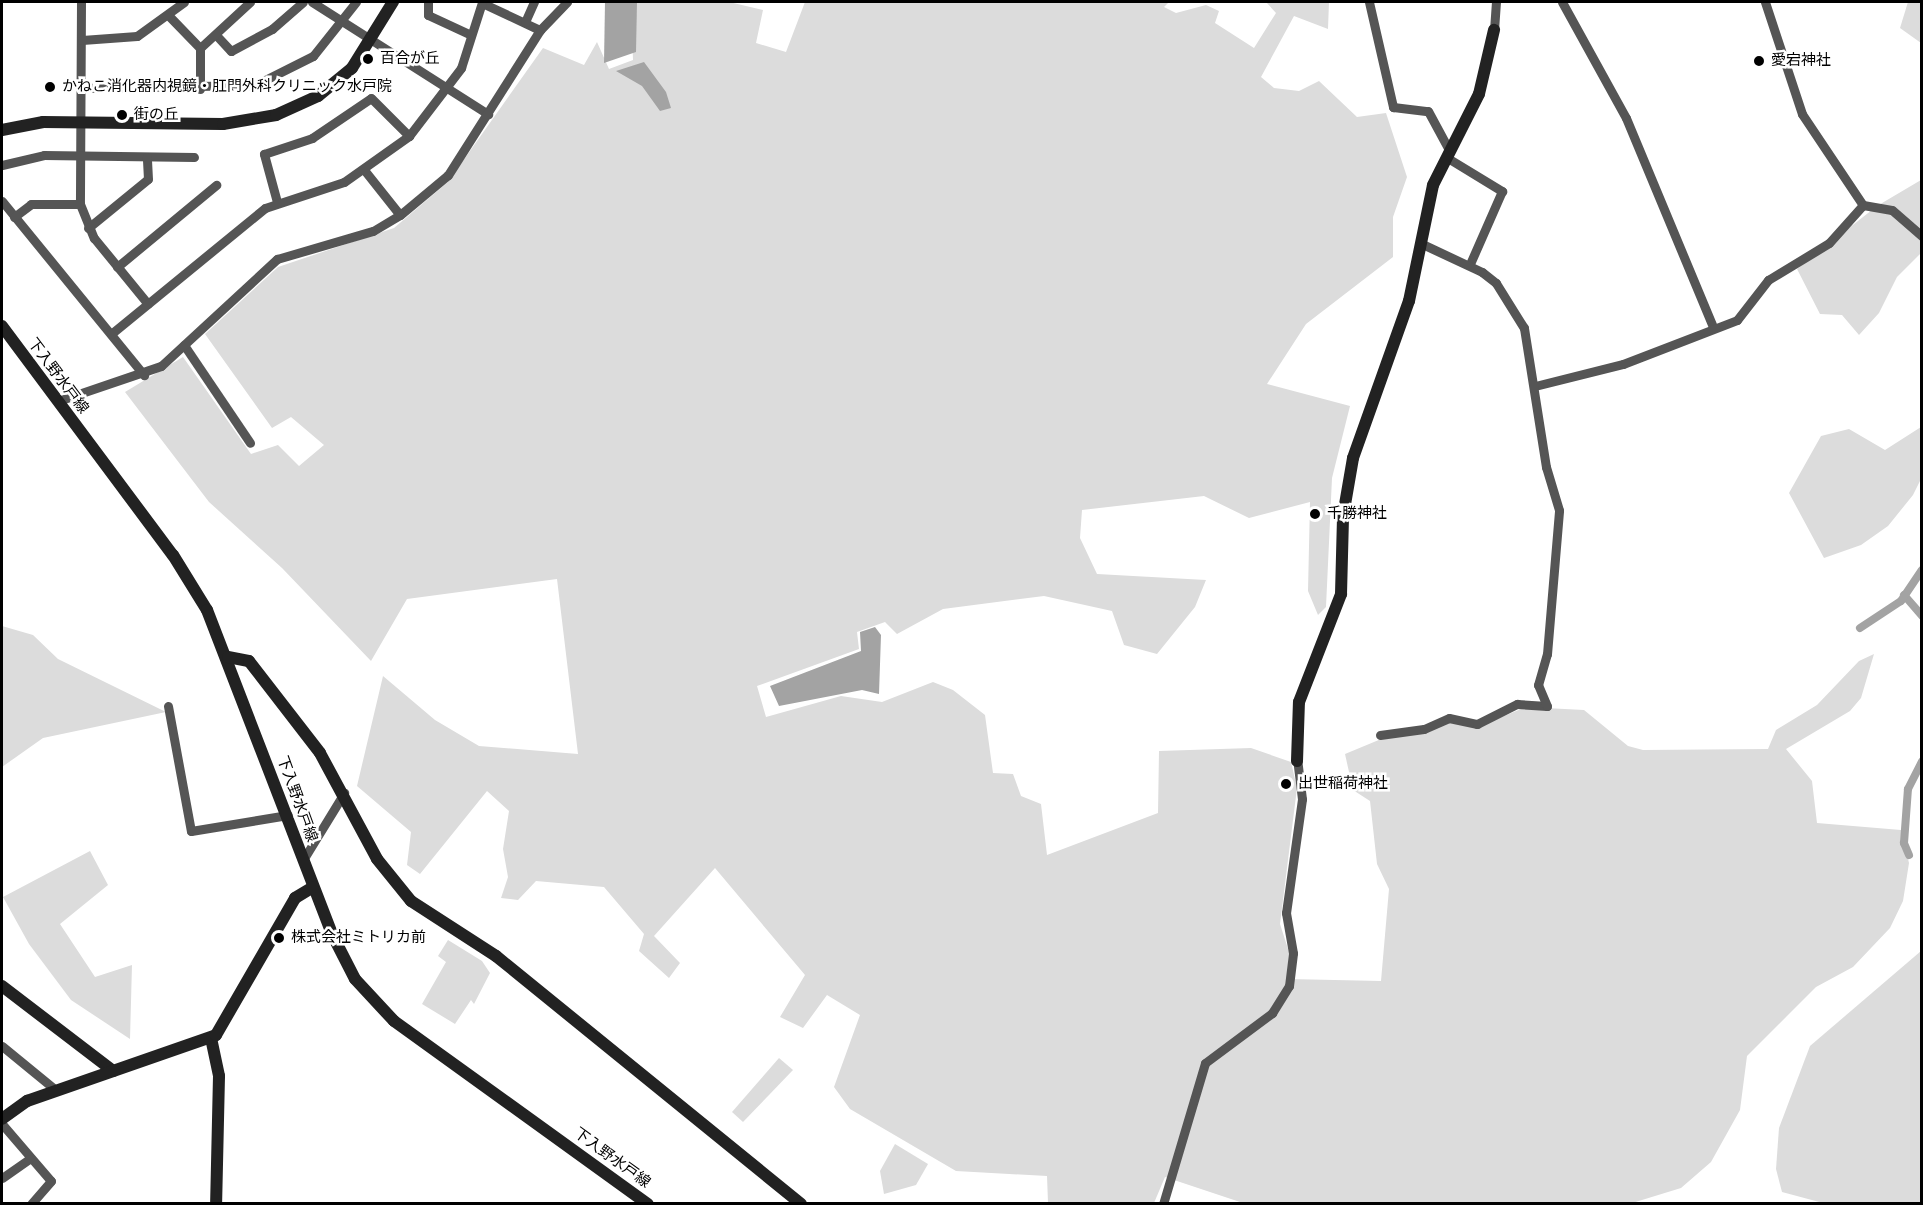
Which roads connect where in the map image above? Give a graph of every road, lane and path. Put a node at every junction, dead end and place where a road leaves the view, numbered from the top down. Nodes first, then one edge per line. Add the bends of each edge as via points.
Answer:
1 (81, 2) edge
2 (184, 2) edge
3 (250, 2) edge
4 (303, 2) edge
5 (312, 2) edge
6 (356, 2) edge
7 (393, 2) edge
8 (429, 2) edge
9 (482, 2) edge
10 (534, 2) edge
11 (567, 2) edge
12 (1369, 2) edge
13 (1497, 2) edge
14 (1562, 2) edge
15 (1764, 2) edge
16 (169, 16) junction
17 (345, 22) junction
18 (525, 22) junction
19 (540, 30) junction
20 (1494, 30) joint
21 (216, 35) junction
22 (471, 35) junction
23 (82, 40) junction
24 (373, 41) junction
25 (200, 48) junction
26 (81, 88) junction
27 (200, 89) junction
28 (449, 89) junction
29 (488, 114) junction
30 (80, 121) junction
31 (2, 130) edge
32 (409, 136) junction
33 (1448, 153) junction
34 (80, 155) junction
35 (147, 157) junction
36 (194, 157) dead end
37 (2, 165) edge
38 (365, 171) junction
39 (216, 185) dead end
40 (2, 201) edge
41 (277, 202) junction
42 (80, 204) junction
43 (1863, 205) junction
44 (400, 215) junction
45 (14, 217) junction
46 (88, 228) junction
47 (1922, 236) edge
48 (1420, 243) junction
49 (1470, 264) junction
50 (117, 267) junction
51 (148, 303) junction
52 (2, 326) edge
53 (1712, 326) junction
54 (111, 334) junction
55 (184, 345) junction
56 (144, 375) junction
57 (1535, 386) junction
58 (58, 401) junction
59 (250, 443) dead end
60 (228, 657) junction
61 (168, 706) dead end
62 (1380, 735) dead end
63 (1297, 761) joint
64 (344, 793) junction
65 (288, 815) junction
66 (303, 860) junction
67 (313, 886) junction
68 (2, 986) edge
69 (211, 1038) junction
70 (2, 1046) edge
71 (113, 1071) junction
72 (57, 1091) junction
73 (2, 1119) edge
74 (2, 1124) edge
75 (29, 1159) junction
76 (2, 1178) edge
77 (31, 1203) edge
78 (216, 1203) edge
79 (648, 1203) edge
80 (801, 1203) edge
81 (1163, 1203) edge

1 - 23 street
2 - 16 street
3 - 21 street
4 - 21 street via 272,28 231,51
5 - 17 street
6 - 17 street
7 - 24 street
8 - 22 street via 428,15
9 - 18 street
9 - 22 street
10 - 18 street
11 - 19 street
12 - 33 street via 1394,107 1428,111
13 - 20 street
14 - 53 street via 1626,118
15 - 43 street via 1802,114
16 - 23 street via 127,39
16 - 25 street
17 - 24 street
17 - 27 street via 313,56 284,75 239,88
18 - 19 street
19 - 29 street
20 - 33 street via 1479,94
21 - 25 street
22 - 28 street
23 - 26 street
24 - 28 street
24 - 30 street via 329,89 276,115 223,124
25 - 27 street
26 - 27 street
26 - 30 street
28 - 29 street
28 - 32 street
29 - 44 street via 448,175
30 - 31 street
30 - 34 street
32 - 38 street
32 - 41 street via 371,98 312,138 264,154
33 - 48 street via 1428,201
33 - 49 street via 1502,191
34 - 35 street
34 - 37 street via 44,155
34 - 42 street
35 - 36 street
35 - 46 street via 148,179
38 - 41 street
38 - 44 street
39 - 50 street
40 - 45 street
41 - 51 street
42 - 45 street via 31,204
42 - 46 street
43 - 47 street via 1892,210
43 - 53 street via 1829,243 1768,280 1743,315
44 - 55 street via 373,231 277,259
45 - 54 street
46 - 50 street
48 - 49 street
48 - 63 street via 1400,331 1353,458 1343,516 1341,594 1299,702
49 - 57 street via 1496,283 1519,317
50 - 51 street
51 - 54 street
52 - 58 street, 下入野水戸線
53 - 57 street via 1623,364
54 - 56 street
55 - 56 street
55 - 59 street
56 - 58 street
57 - 62 street via 1546,467 1559,510 1547,654 1538,685 1547,706 1516,704 1477,724 1449,718 1424,729
58 - 60 street, 下入野水戸線 via 173,555
60 - 64 street via 249,661
60 - 65 street, 下入野水戸線
61 - 65 street via 191,831
63 - 81 street via 1302,798 1286,913 1293,953 1289,986 1272,1013 1205,1063
64 - 66 street
64 - 80 street via 381,866 411,901 504,963
65 - 66 street, 下入野水戸線
66 - 67 street, 下入野水戸線
67 - 69 street via 295,898 221,1031
67 - 79 street, 下入野水戸線 via 346,965 383,1011
68 - 71 street
69 - 71 street
69 - 78 street via 219,1076
70 - 72 street
71 - 72 street
72 - 73 street
74 - 75 street
75 - 76 street
75 - 77 street via 51,1182

